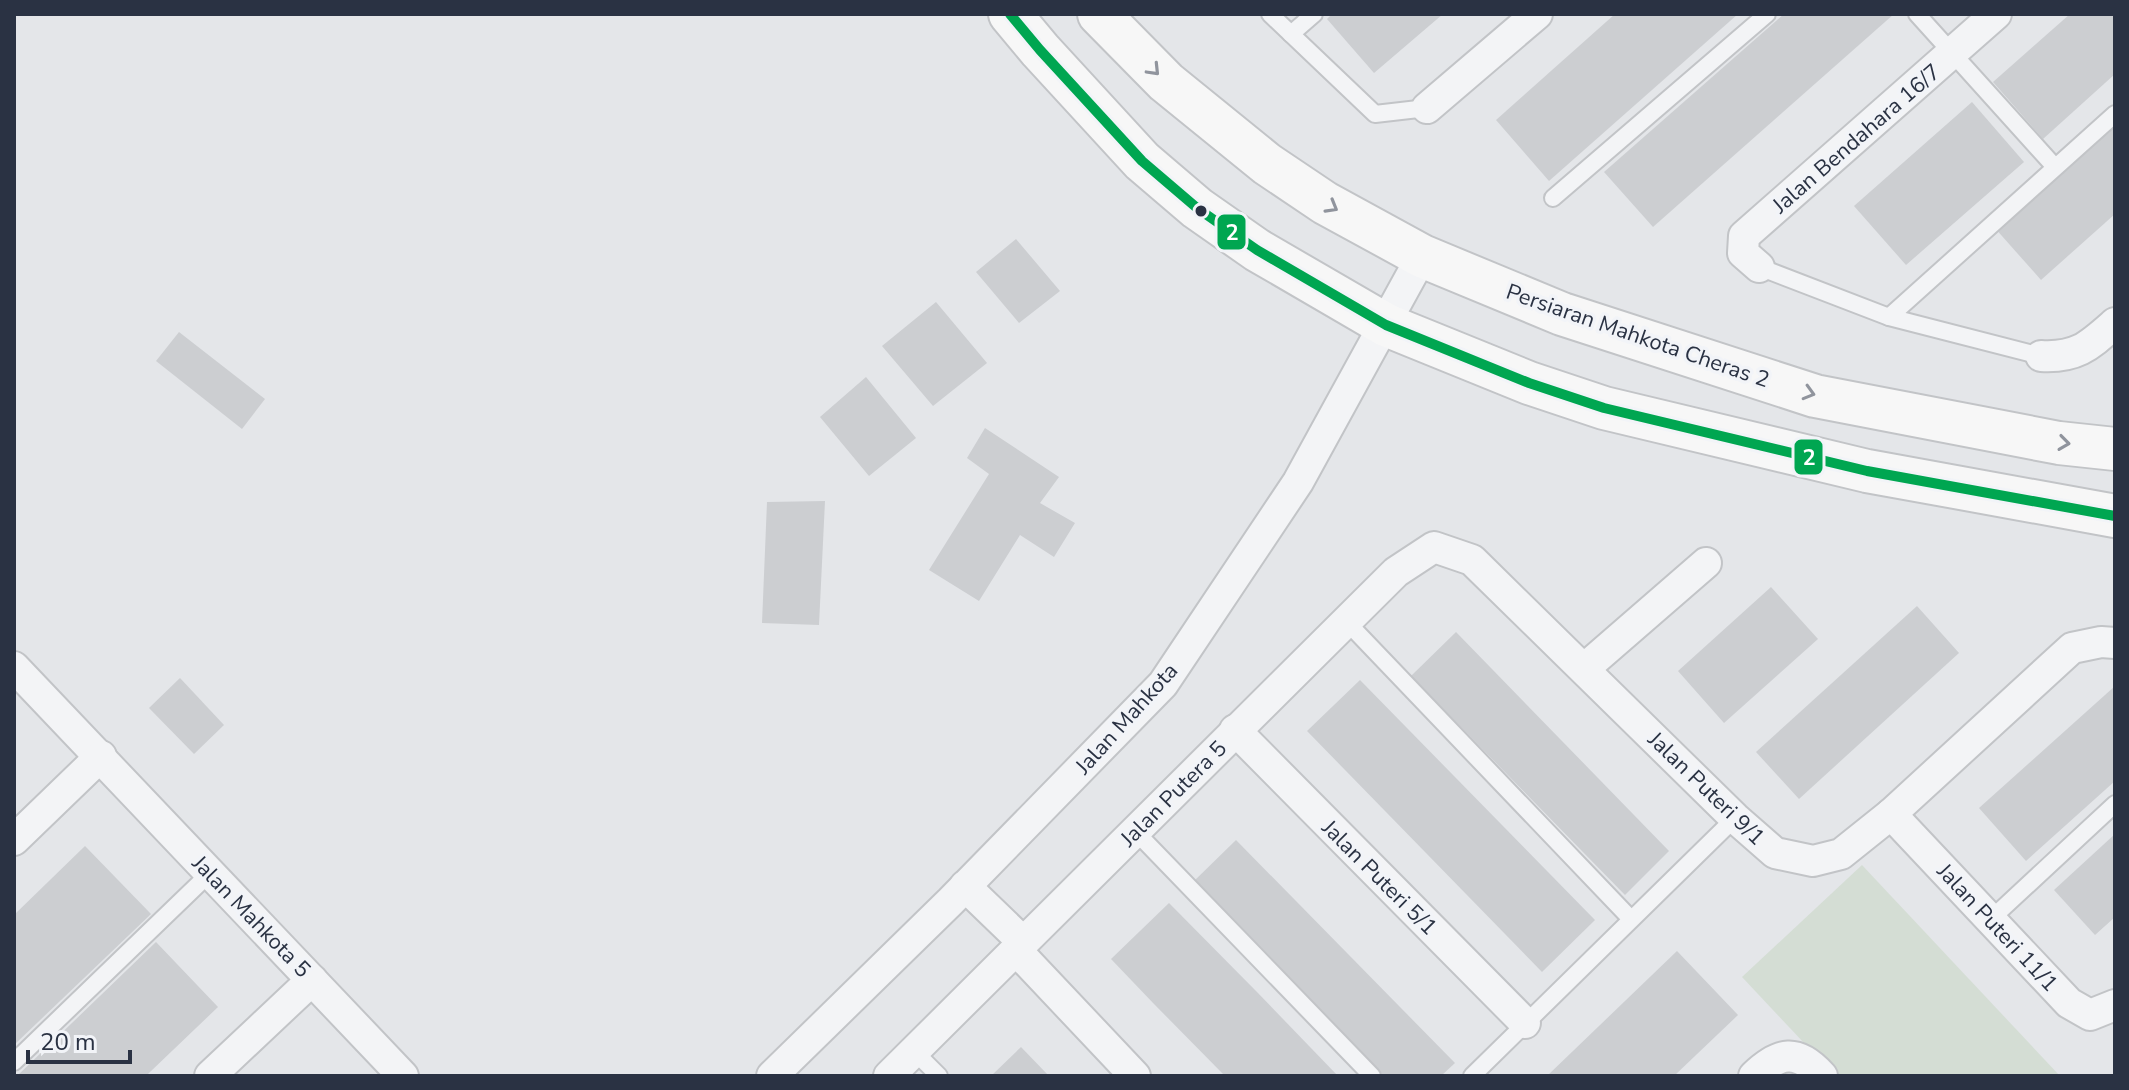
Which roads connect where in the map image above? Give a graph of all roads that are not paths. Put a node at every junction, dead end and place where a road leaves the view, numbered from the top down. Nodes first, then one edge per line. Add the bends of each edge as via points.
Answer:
1 (1010, 14) edge
2 (1099, 14) edge
3 (1270, 14) edge
4 (1314, 14) edge
5 (1537, 14) edge
6 (1767, 14) edge
7 (1917, 14) edge
8 (1996, 14) edge
9 (1291, 34) junction
10 (1954, 54) junction
11 (1427, 108) joint
12 (2115, 114) edge
13 (2055, 167) junction
14 (1553, 198) dead end
15 (1422, 256) junction
16 (1759, 267) joint
17 (1889, 317) junction
18 (2115, 323) edge
19 (1386, 325) junction
20 (2041, 356) joint
21 (2115, 449) edge
22 (2115, 516) edge
23 (1472, 560) joint
24 (1706, 563) dead end
25 (1346, 621) junction
26 (2115, 643) edge
27 (14, 667) edge
28 (1585, 668) junction
29 (1235, 730) junction
30 (101, 756) junction
31 (2115, 804) edge
32 (1891, 814) junction
33 (1735, 818) junction
34 (1135, 831) junction
35 (14, 840) edge
36 (210, 873) junction
37 (958, 894) junction
38 (1630, 918) junction
39 (1990, 920) junction
40 (1016, 950) junction
41 (312, 980) junction
42 (2115, 1005) edge
43 (1525, 1023) junction
44 (914, 1051) junction
45 (14, 1062) edge
46 (210, 1076) edge
47 (403, 1076) edge
48 (772, 1076) edge
49 (889, 1076) edge
50 (939, 1076) edge
51 (1135, 1076) edge
52 (1372, 1076) edge
53 (1472, 1076) edge
54 (1754, 1076) edge
55 (1822, 1076) edge

1 - 19 street via 1142,161 1197,208 1257,250
2 -> 15 street, Persiaran Mahkota Cheras 2 via 1166,82 1267,164
3 - 9 lane
4 - 9 lane
5 - 11 street
6 - 14 lane
7 - 10 lane
8 - 10 street, Jalan Bendahara 16/7
9 - 11 lane via 1375,114
10 - 13 lane
10 - 16 street, Jalan Bendahara 16/7 via 1744,236 1743,253
12 - 13 lane
13 - 17 lane
15 - 19 street, Jalan Mahkota
15 -> 21 street, Persiaran Mahkota Cheras 2 via 1562,314 1815,396
16 - 17 lane
17 - 20 lane
18 - 20 street via 2089,346 2064,358
19 - 22 street via 1604,408 1867,471
19 - 37 street, Jalan Mahkota via 1298,482 1163,684
23 - 25 street, Jalan Putera 5 via 1434,547 1396,572
23 - 28 street, Jalan Puteri 9/1
24 - 28 street
25 - 29 street, Jalan Putera 5
25 - 38 lane
26 - 32 street, Jalan Puteri 9/1 via 2072,648
27 - 30 street
28 - 33 street, Jalan Puteri 9/1
29 - 34 street, Jalan Putera 5
29 - 43 street, Jalan Puteri 5/1
30 - 35 street
30 - 36 street, Jalan Mahkota 5
31 - 39 lane
32 - 33 street, Jalan Puteri 9/1 via 1841,854 1813,861 1775,853
32 - 39 street, Jalan Puteri 11/1
33 - 38 lane
34 - 40 street, Jalan Putera 5
34 - 52 lane
36 - 41 street, Jalan Mahkota 5
36 - 45 lane
37 - 40 street
37 - 48 street, Jalan Mahkota
38 - 43 lane
39 - 42 street, Jalan Puteri 11/1 via 2069,1003 2090,1015
40 - 44 street, Jalan Putera 5
40 - 51 street
41 - 46 street
41 - 47 street, Jalan Mahkota 5
43 - 53 lane
44 - 49 street, Jalan Putera 5
44 - 50 lane
54 - 55 street via 1772,1059 1790,1055

